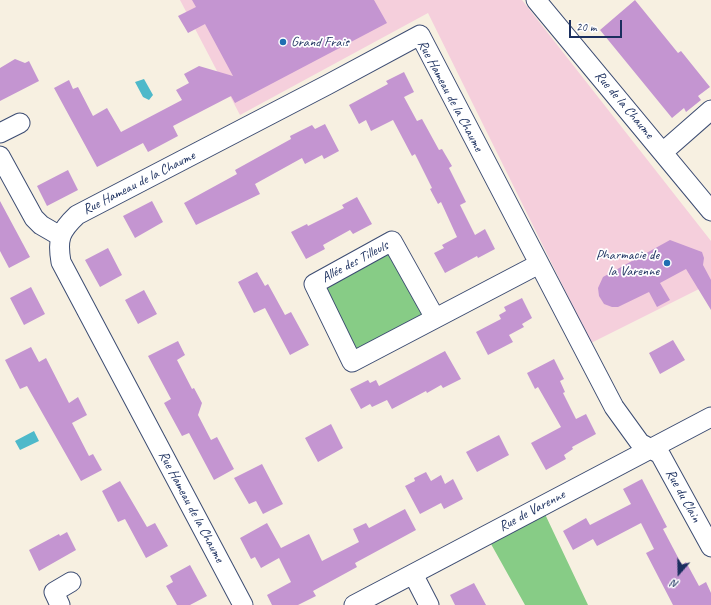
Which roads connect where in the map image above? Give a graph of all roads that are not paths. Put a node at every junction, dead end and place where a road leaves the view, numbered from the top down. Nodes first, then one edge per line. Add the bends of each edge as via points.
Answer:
1 (536, 0) edge
2 (711, 110) edge
3 (20, 123) dead end
4 (0, 133) edge
5 (663, 152) junction
6 (0, 156) edge
7 (711, 210) edge
8 (60, 236) junction
9 (539, 264) junction
10 (435, 318) junction
11 (711, 417) edge
12 (651, 449) junction
13 (711, 547) edge
14 (413, 574) junction
15 (71, 582) dead end
16 (60, 605) edge
17 (243, 605) edge
18 (354, 605) edge
19 (429, 605) edge

1 - 5 street, Rue de la Chaume
2 - 5 street
3 - 4 street
5 - 7 street, Rue de la Chaume
6 - 8 street via 34,218
8 - 9 street, Rue Hameau de la Chaume via 67,224 77,215 420,35
8 - 17 street, Rue Hameau de la Chaume via 61,262
9 - 10 street, Allée des Tilleuls
9 - 12 street, Rue Hameau de la Chaume via 614,407 640,443
10 - 10 street, Allée des Tilleuls via 352,362 314,284 392,241
11 - 12 street, Rue de Varenne
12 - 13 street, Rue du Clain via 660,454
12 - 14 street, Rue de Varenne
14 - 18 street, Rue de Varenne
14 - 19 street
15 - 16 street via 54,592

